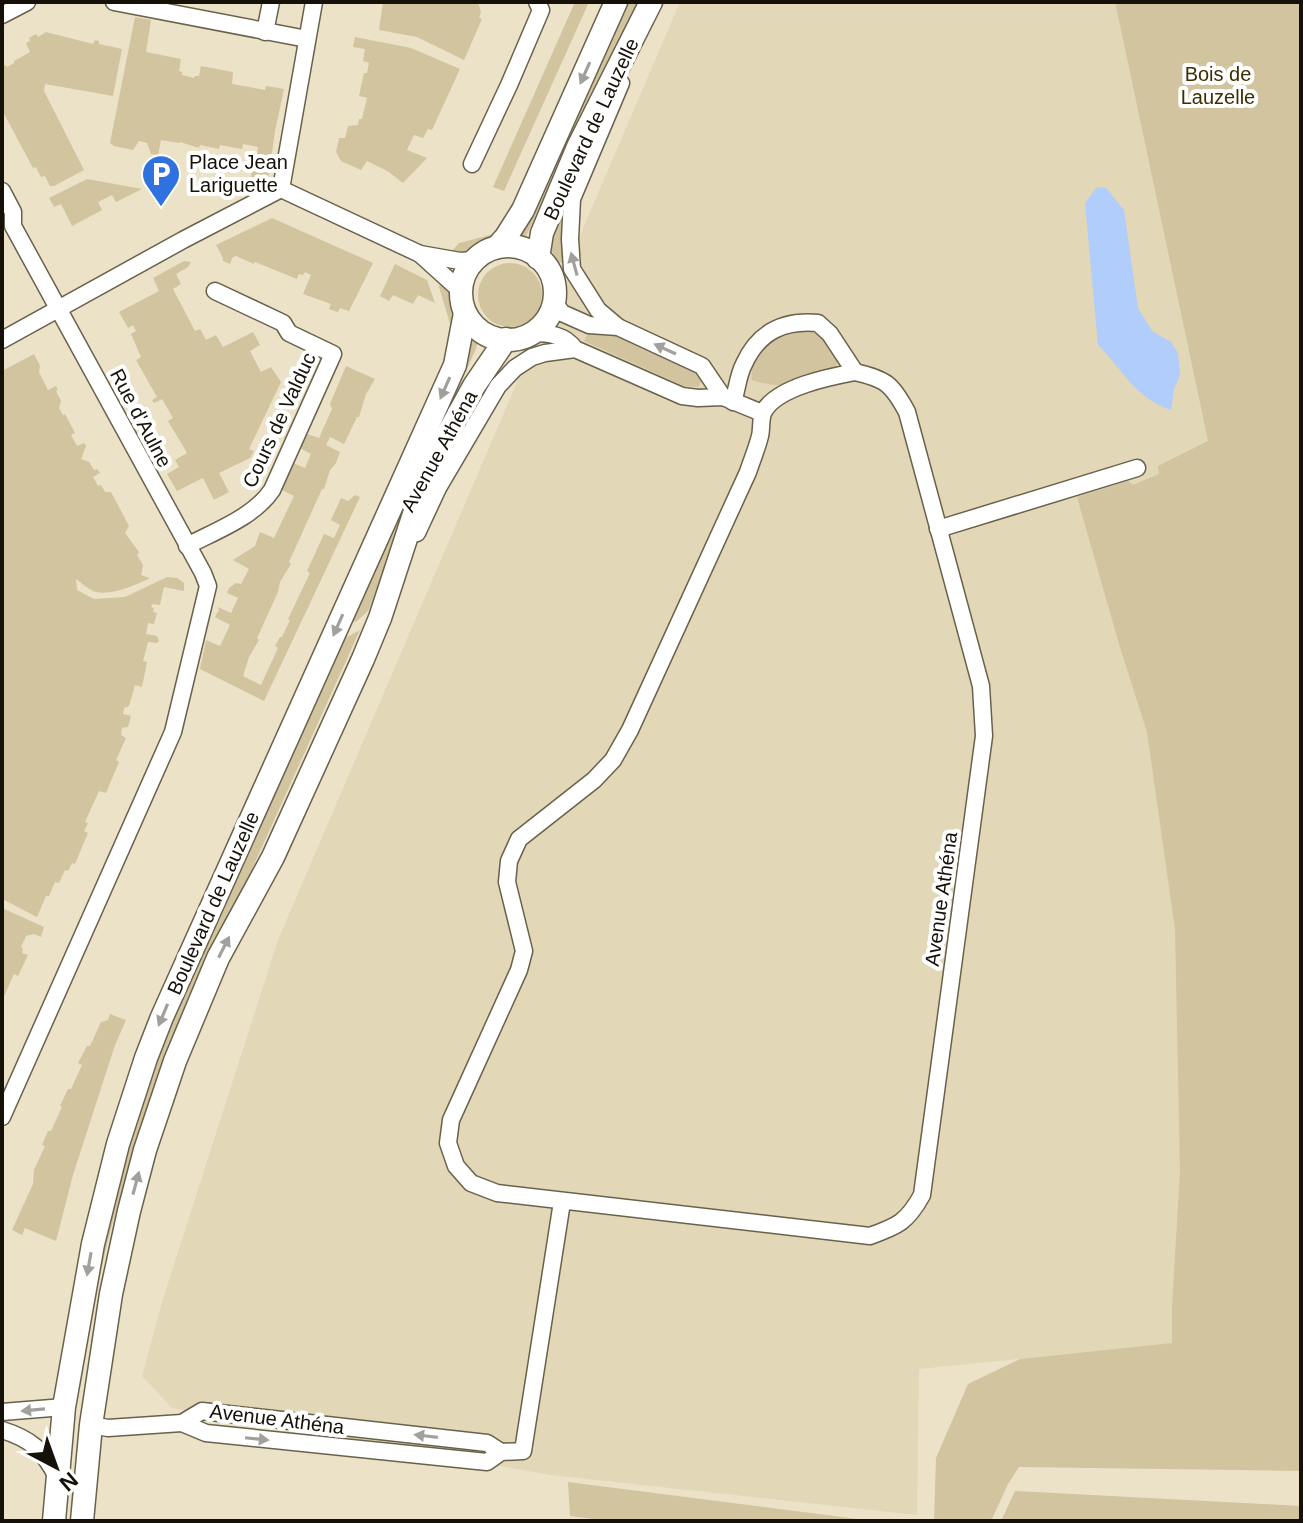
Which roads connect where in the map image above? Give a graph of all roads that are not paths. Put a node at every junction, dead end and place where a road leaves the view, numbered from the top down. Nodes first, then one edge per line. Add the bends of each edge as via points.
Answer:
1 (27, 2) edge
2 (114, 2) edge
3 (271, 2) edge
4 (314, 2) edge
5 (537, 2) edge
6 (616, 2) edge
7 (648, 9) edge
8 (2, 15) edge
9 (265, 32) junction
10 (307, 39) junction
11 (472, 164) dead end
12 (281, 189) junction
13 (2, 191) edge
14 (7, 216) edge
15 (497, 247) junction
16 (420, 254) junction
17 (538, 258) junction
18 (474, 260) junction
19 (215, 291) dead end
20 (463, 302) junction
21 (554, 302) junction
22 (59, 309) junction
23 (618, 327) junction
24 (533, 333) junction
25 (506, 339) junction
26 (2, 340) edge
27 (575, 349) junction
28 (855, 372) junction
29 (728, 399) junction
30 (762, 413) junction
31 (1137, 468) dead end
32 (938, 529) junction
33 (187, 546) junction
34 (380, 618) junction
35 (2, 1117) edge
36 (562, 1202) junction
37 (64, 1407) junction
38 (2, 1412) edge
39 (2, 1430) edge
40 (90, 1435) junction
41 (57, 1477) junction
42 (54, 1521) edge
43 (82, 1521) edge

1 - 8 street
2 - 9 street
3 - 9 street
4 - 10 street
5 - 11 street via 541,10
6 -> 15 main road, Boulevard de Lauzelle via 523,210
7 - 17 main road, Boulevard de Lauzelle via 578,147 542,233
23 -> 7 street via 598,310 572,269 572,199
9 - 10 street
10 - 12 street
12 - 16 street
12 - 22 street
13 - 14 street, Rue d'Aulne
14 - 22 street, Rue d'Aulne
15 - 17 main road via 517,246
15 - 18 main road
16 - 18 street
16 - 20 street
17 - 21 main road via 553,278
18 - 20 main road via 465,274
19 - 33 street, Cours de Valduc via 333,354 265,500
20 - 25 main road via 482,332
20 -> 37 main road, Boulevard de Lauzelle via 455,365 146,1058 95,1232
21 - 23 street via 562,313 589,325
21 - 24 main road
22 - 26 street
22 - 33 street, Rue d'Aulne
29 -> 23 street via 702,366
24 - 25 main road
24 - 27 street via 552,333
25 - 34 main road, Boulevard de Lauzelle via 441,446
27 - 29 street via 682,396
27 - 34 street, Avenue Athéna via 532,357 498,386 438,488 396,595
28 - 29 street via 818,323 789,323 755,345
28 - 30 street via 785,393
28 - 32 street, Avenue Athéna via 877,377 896,390 907,412
29 - 30 street
30 - 36 street, Avenue Athéna via 748,472 630,730 613,760 519,839 509,861 507,882 524,951 451,1120 448,1143 456,1166 471,1183 497,1193
31 - 32 street
32 - 36 street, Avenue Athéna via 981,686 984,736 922,1195 912,1213 870,1236
33 - 35 street, Rue d'Aulne via 208,586 173,732
40 -> 34 main road, Boulevard de Lauzelle via 129,1211 170,1075 218,958 288,826
36 - 40 street, Avenue Athéna via 523,1451 501,1452 487,1462 206,1433 182,1423 108,1428
37 -> 38 street
37 - 40 main road
37 - 41 main road, Boulevard de Lauzelle
39 - 41 street via 30,1441
40 - 43 main road, Boulevard de Lauzelle
41 - 42 main road, Boulevard de Lauzelle

